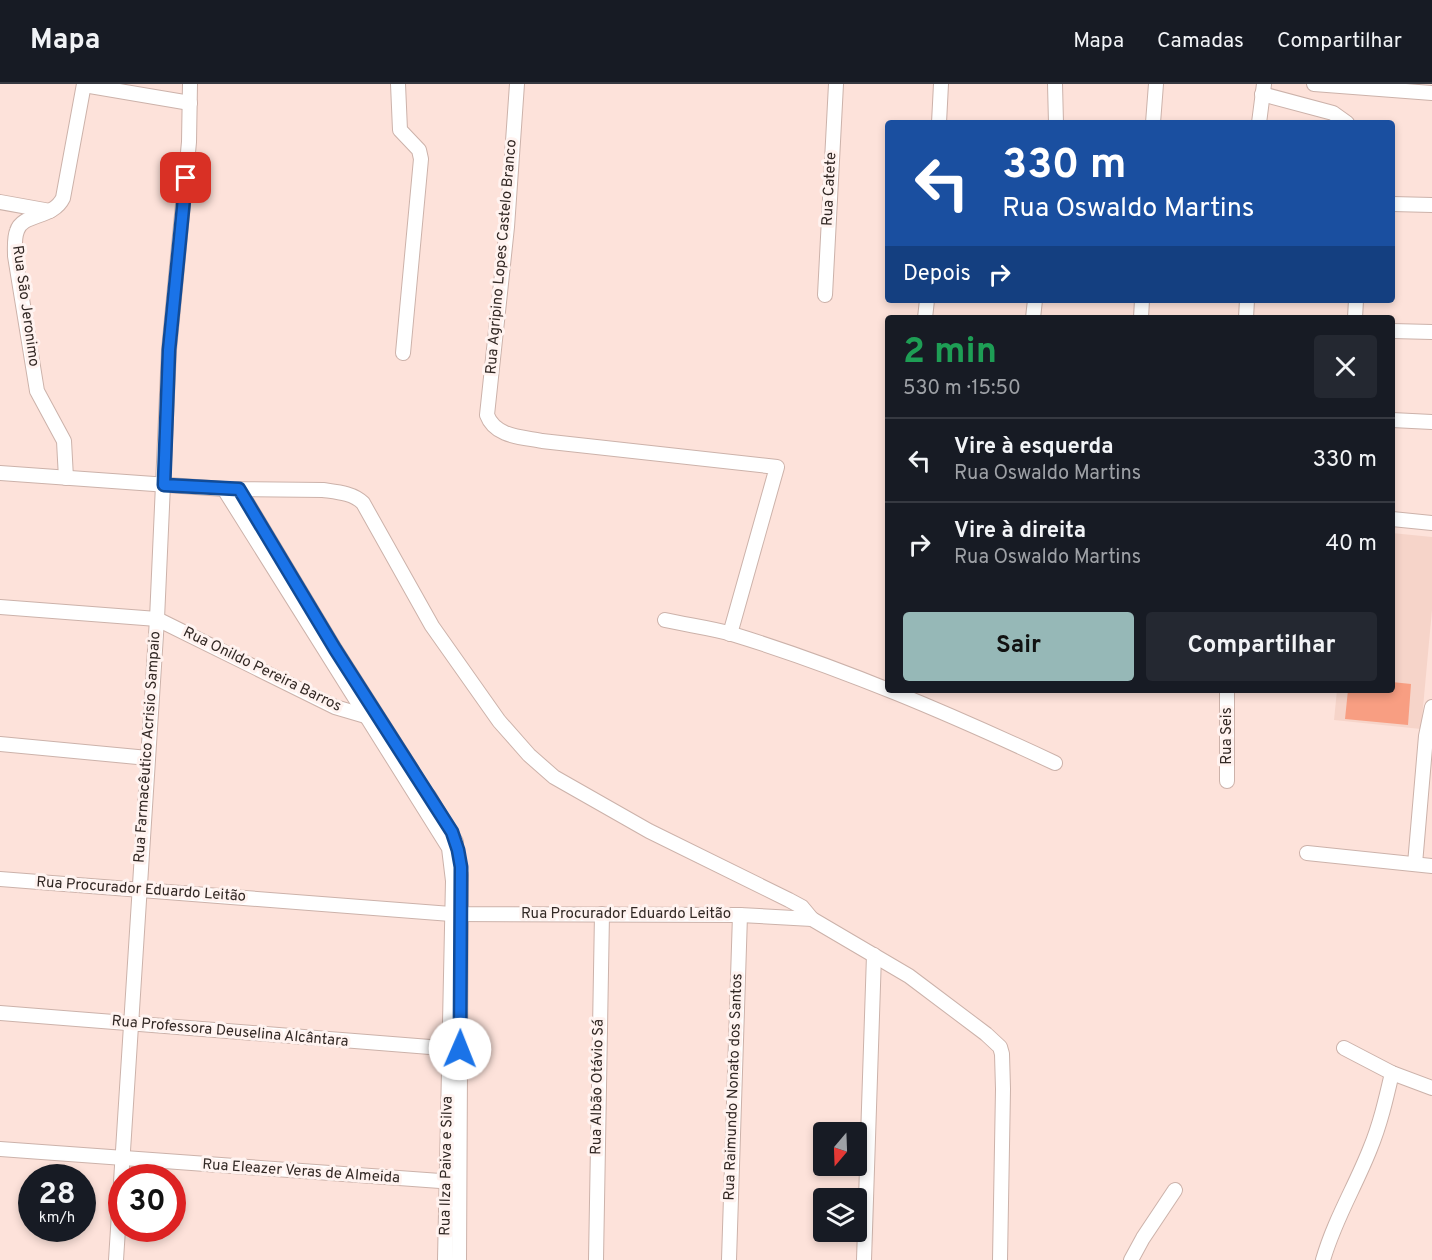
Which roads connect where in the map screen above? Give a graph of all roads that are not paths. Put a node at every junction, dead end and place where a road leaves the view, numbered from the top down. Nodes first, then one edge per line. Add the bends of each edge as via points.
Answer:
1 (84, 84) edge
2 (190, 84) edge
3 (398, 84) edge
4 (517, 84) edge
5 (836, 84) edge
6 (941, 84) edge
7 (1055, 84) edge
8 (1156, 84) edge
9 (1314, 84) edge
10 (1369, 86) edge
11 (1263, 89) edge
12 (1432, 93) edge
13 (190, 103) junction
14 (939, 120) edge
15 (1056, 120) edge
16 (1153, 120) edge
17 (1259, 120) edge
18 (1343, 120) edge
19 (0, 202) edge
20 (1395, 204) edge
21 (1432, 205) edge
22 (52, 211) junction
23 (825, 295) dead end
24 (1395, 331) edge
25 (1432, 332) edge
26 (403, 353) dead end
27 (1395, 420) edge
28 (1432, 422) edge
29 (0, 473) edge
30 (66, 478) junction
31 (164, 485) junction
32 (224, 489) junction
33 (239, 489) junction
34 (1395, 519) edge
35 (1432, 522) edge
36 (0, 607) edge
37 (156, 619) junction
38 (665, 620) dead end
39 (730, 634) junction
40 (885, 690) edge
41 (893, 693) edge
42 (1227, 693) edge
43 (1432, 706) edge
44 (367, 716) junction
45 (381, 721) junction
46 (0, 744) edge
47 (148, 758) junction
48 (1054, 763) dead end
49 (1227, 781) dead end
50 (1306, 853) dead end
51 (1415, 864) junction
52 (1432, 866) edge
53 (0, 879) edge
54 (140, 890) junction
55 (456, 914) junction
56 (602, 914) junction
57 (740, 915) junction
58 (812, 919) junction
59 (874, 955) junction
60 (0, 1013) edge
61 (132, 1024) junction
62 (1344, 1048) dead end
63 (454, 1049) junction
64 (1392, 1073) junction
65 (1432, 1088) edge
66 (0, 1149) edge
67 (122, 1159) junction
68 (453, 1182) junction
69 (1175, 1190) dead end
70 (116, 1260) edge
71 (445, 1260) edge
72 (459, 1260) edge
73 (596, 1260) edge
74 (729, 1260) edge
75 (864, 1260) edge
76 (1000, 1260) edge
77 (1131, 1260) edge
78 (1323, 1260) edge

1 - 13 street
1 - 22 street via 63,198
2 - 13 street, Rua Farmacêutico Acrisio Sampaio
3 - 26 street via 400,130 419,150 421,159
4 - 39 street, Rua Agripino Lopes Castelo Branco via 487,415 495,428 542,441 777,467
5 - 23 street, Rua Catete
6 - 14 street
7 - 15 street
8 - 16 street
9 - 10 street
10 - 12 street
11 - 17 street
11 - 18 street
13 - 31 street, Rua Farmacêutico Acrisio Sampaio via 169,350
19 - 22 street
20 - 21 street
22 - 30 street, Rua São Jeronimo via 21,224 16,233 15,256 37,391 64,441
24 - 25 street
27 - 28 street
29 - 30 street
30 - 31 street
31 - 32 street
31 - 37 street, Rua Farmacêutico Acrisio Sampaio
32 - 33 street
32 - 44 street, Rua Ilza Paiva e Silva
33 - 45 street, Rua Ilza Paiva e Silva
33 - 58 street via 323,490 361,500 432,626 499,721 529,755 554,777 649,831 802,907
34 - 35 street
36 - 37 street, Rua Onildo Pereira Barros
37 - 44 street, Rua Onildo Pereira Barros via 335,707
37 - 47 street, Rua Farmacêutico Acrisio Sampaio
38 - 39 street
39 - 40 street
41 - 48 street
42 - 49 street, Rua Seis
43 - 51 street
44 - 45 street, Rua Onildo Pereira Barros
44 - 55 street, Rua Ilza Paiva e Silva via 449,848
45 - 55 street, Rua Ilza Paiva e Silva via 456,841 461,867
46 - 47 street
47 - 54 street, Rua Farmacêutico Acrisio Sampaio
50 - 51 street
51 - 52 street
53 - 54 street, Rua Procurador Eduardo Leitão
54 - 55 street, Rua Procurador Eduardo Leitão
54 - 61 street, Rua Farmacêutico Acrisio Sampaio
55 - 56 street, Rua Procurador Eduardo Leitão
55 - 63 street, Rua Ilza Paiva e Silva
56 - 57 street, Rua Procurador Eduardo Leitão
56 - 73 street, Rua Albão Otávio Sá
57 - 58 street, Rua Procurador Eduardo Leitão
57 - 74 street, Rua Raimundo Nonato dos Santos
58 - 59 street, Rua Procurador Eduardo Leitão
59 - 75 street
59 - 76 street, Rua Procurador Eduardo Leitão via 935,994 1000,1047
60 - 61 street, Rua Professora Deuselina Alcântara
61 - 63 street, Rua Professora Deuselina Alcântara
61 - 67 street, Rua Farmacêutico Acrisio Sampaio
62 - 64 street
63 - 68 street, Rua Ilza Paiva e Silva
64 - 65 street
64 - 78 street via 1370,1149
66 - 67 street, Rua Eleazer Veras de Almeida
67 - 68 street, Rua Eleazer Veras de Almeida
67 - 70 street, Rua Farmacêutico Acrisio Sampaio
68 - 71 street, Rua Ilza Paiva e Silva
68 - 72 street, Rua Ilza Paiva e Silva
69 - 77 street

